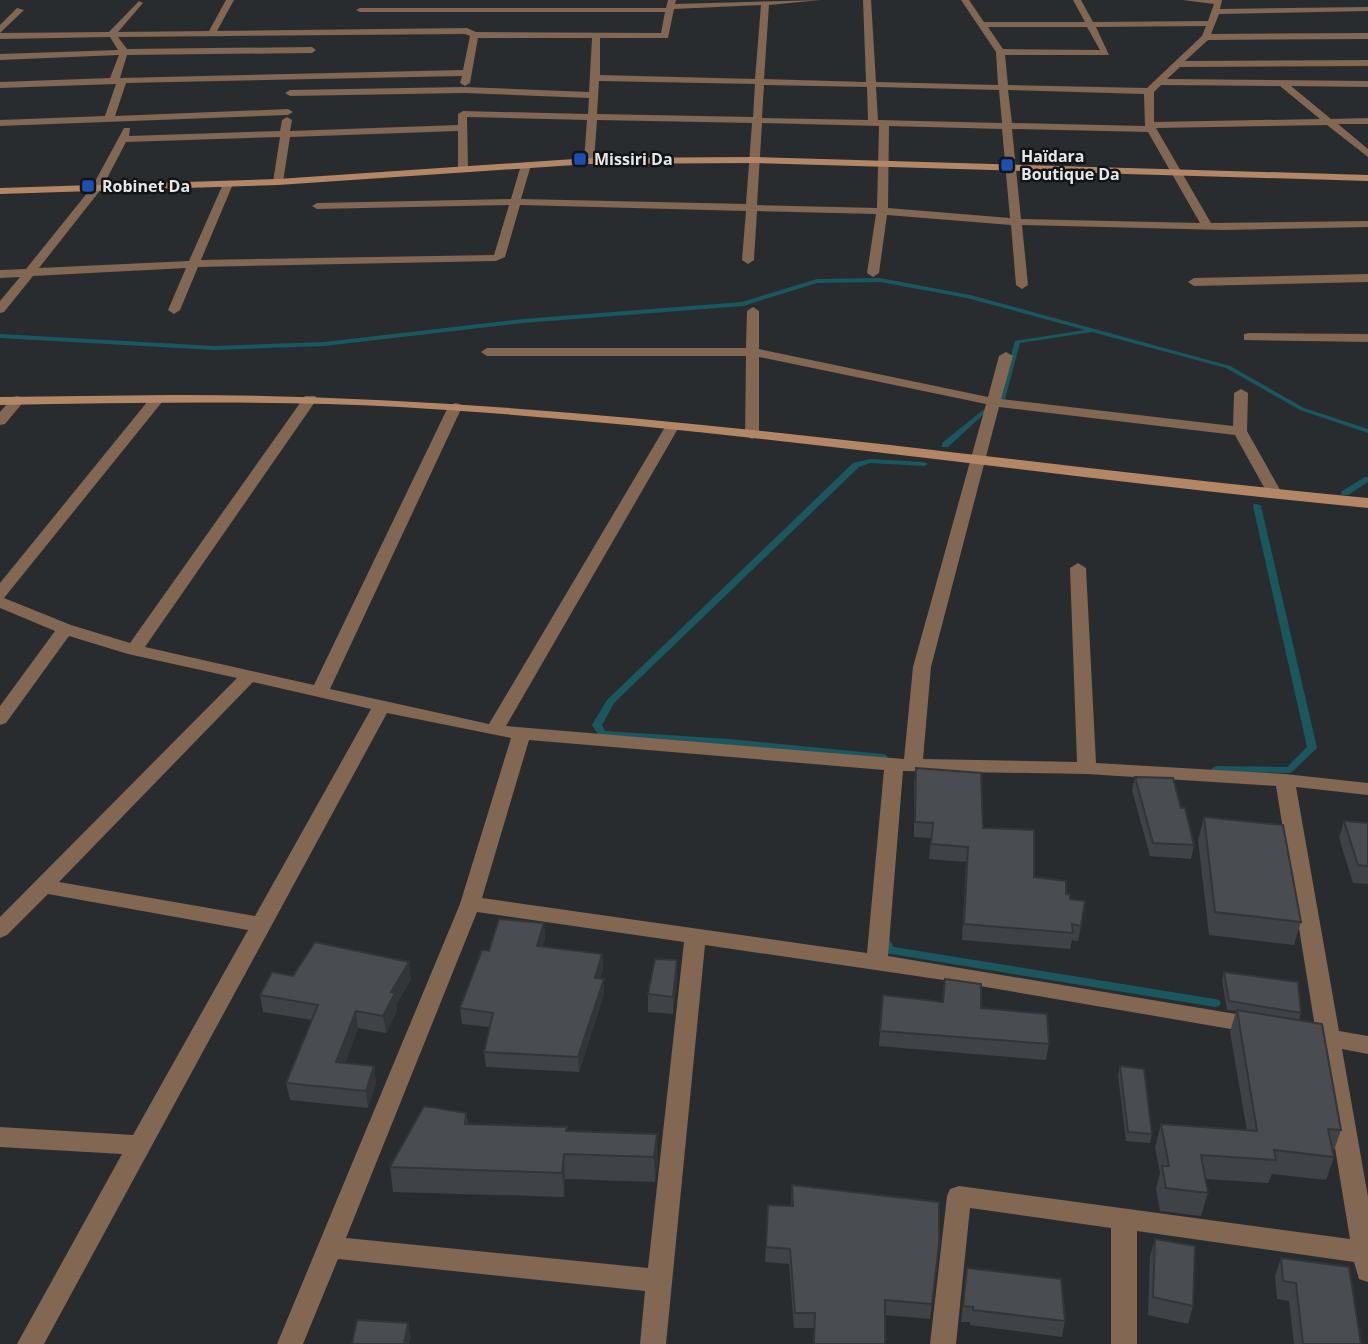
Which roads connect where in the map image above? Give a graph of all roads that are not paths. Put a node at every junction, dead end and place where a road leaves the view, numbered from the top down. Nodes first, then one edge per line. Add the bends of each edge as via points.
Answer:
1 (230, 0) edge
2 (368, 0) edge
3 (817, 0) edge
4 (867, 0) edge
5 (965, 0) edge
6 (1077, 0) edge
7 (1188, 0) edge
8 (1352, 0) edge
9 (1219, 1) edge
10 (765, 2) junction
11 (139, 3) dead end
12 (670, 6) edge
13 (10, 10) dead end
14 (360, 10) junction
15 (463, 10) junction
16 (1365, 10) edge
17 (1304, 11) junction
18 (1215, 12) junction
19 (1211, 23) junction
20 (1091, 24) junction
21 (982, 25) junction
22 (0, 30) edge
23 (327, 31) junction
24 (344, 31) junction
25 (453, 31) junction
26 (212, 33) junction
27 (112, 34) junction
28 (474, 35) junction
29 (0, 36) edge
30 (596, 36) junction
31 (1325, 36) junction
32 (1368, 36) edge
33 (1206, 37) junction
34 (124, 52) junction
35 (1000, 52) junction
36 (0, 57) edge
37 (302, 62) junction
38 (1368, 63) edge
39 (1177, 64) junction
40 (467, 74) junction
41 (597, 78) junction
42 (118, 81) junction
43 (760, 82) junction
44 (1158, 82) junction
45 (1282, 83) junction
46 (871, 84) junction
47 (1368, 84) edge
48 (0, 85) edge
49 (1003, 87) junction
50 (464, 90) junction
51 (1149, 91) junction
52 (290, 93) junction
53 (595, 95) junction
54 (288, 112) junction
55 (463, 114) junction
56 (591, 115) junction
57 (133, 118) junction
58 (109, 119) junction
59 (757, 120) junction
60 (1368, 121) edge
61 (1329, 122) junction
62 (0, 123) edge
63 (879, 123) junction
64 (1007, 126) junction
65 (1150, 127) junction
66 (463, 128) junction
67 (285, 131) junction
68 (122, 139) junction
69 (1368, 154) edge
70 (755, 160) junction
71 (589, 161) junction
72 (883, 164) junction
73 (526, 165) junction
74 (1011, 168) junction
75 (463, 169) junction
76 (1175, 174) junction
77 (1368, 178) edge
78 (278, 182) junction
79 (228, 184) junction
80 (97, 188) junction
81 (0, 191) edge
82 (514, 202) junction
83 (317, 206) dead end
84 (752, 209) junction
85 (882, 211) junction
86 (1016, 222) junction
87 (1368, 225) edge
88 (1207, 226) junction
89 (748, 260) dead end
90 (194, 264) junction
91 (873, 272) dead end
92 (0, 274) edge
93 (28, 274) junction
94 (1368, 278) edge
95 (1194, 282) dead end
96 (1022, 285) dead end
97 (0, 309) edge
98 (174, 310) dead end
99 (753, 311) dead end
100 (1249, 337) dead end
101 (1368, 338) edge
102 (487, 352) dead end
103 (753, 352) junction
104 (1006, 356) dead end
105 (1241, 393) dead end
106 (157, 399) junction
107 (310, 399) junction
108 (18, 400) junction
109 (0, 401) edge
110 (994, 402) junction
111 (455, 407) junction
112 (0, 421) edge
113 (672, 427) junction
114 (1240, 432) junction
115 (752, 435) junction
116 (978, 459) junction
117 (1275, 495) junction
118 (1368, 503) edge
119 (1078, 568) dead end
120 (0, 594) edge
121 (0, 602) edge
122 (65, 629) junction
123 (134, 650) junction
124 (249, 676) junction
125 (320, 692) junction
126 (382, 706) junction
127 (0, 719) edge
128 (494, 730) junction
129 (522, 733) junction
130 (903, 764) junction
131 (1087, 768) junction
132 (1284, 780) junction
133 (1368, 789) edge
134 (43, 886) junction
135 (470, 904) junction
136 (261, 926) junction
137 (0, 930) edge
138 (695, 936) junction
139 (877, 962) junction
140 (1329, 1038) junction
141 (1368, 1045) edge
142 (0, 1137) edge
143 (139, 1145) junction
144 (1124, 1219) junction
145 (330, 1247) junction
146 (1367, 1259) edge
147 (660, 1281) junction
148 (30, 1344) edge
149 (290, 1344) edge
150 (653, 1344) edge
151 (943, 1344) edge
152 (1124, 1344) edge

1 - 26 street
2 - 14 street
3 - 10 street
4 - 46 street
5 - 21 street
6 - 20 street
7 - 9 street
8 - 16 street
9 - 18 street
10 - 12 street
10 - 43 street
11 - 27 street
12 - 15 street
12 - 30 street via 665,36
13 - 22 street via 20,10
14 - 15 street
14 - 24 street
15 - 25 street
16 - 17 street
17 - 18 street
17 - 31 street
18 - 19 street
19 - 20 street
19 - 33 street
20 - 21 street
20 - 35 street via 1106,53
21 - 35 street
23 - 24 street
23 - 26 street
23 - 37 street
24 - 25 street
25 - 28 street
26 - 27 street
27 - 29 street
27 - 34 street
28 - 30 street
28 - 40 street
30 - 41 street
31 - 32 street
31 - 33 street
33 - 39 street
34 - 36 street
34 - 37 street
34 - 42 street
35 - 49 street
37 - 40 street
37 - 42 street
37 - 52 street
38 - 39 street
39 - 44 street
40 - 50 street
41 - 43 street
41 - 53 street
42 - 48 street
42 - 58 street
43 - 46 street
43 - 59 street
44 - 45 street
44 - 51 street
45 - 47 street
45 - 61 street
46 - 49 street
46 - 63 street
49 - 51 street
49 - 64 street
50 - 52 street
50 - 53 street
50 - 55 street
51 - 65 street
52 - 54 street
53 - 56 street
54 - 57 street
54 - 67 street
55 - 56 street
55 - 66 street
56 - 59 street
56 - 71 street
57 - 58 street
57 - 68 street
58 - 62 street
59 - 63 street
59 - 70 street
60 - 61 street
61 - 65 street
61 - 69 street
63 - 64 street
63 - 72 street
64 - 65 street
64 - 74 street
65 - 76 street
66 - 67 street
66 - 75 street
67 - 68 street
67 - 78 street
68 - 80 street
70 - 71 street
70 - 72 street
70 - 84 street
71 - 73 street
72 - 74 street
72 - 85 street
73 - 75 street
73 - 82 street
74 - 76 street
74 - 86 street
75 - 78 street
76 - 77 street
76 - 88 street
78 - 79 street
79 - 80 street
79 - 90 street
80 - 81 street
80 - 93 street
82 - 83 street
82 - 84 street
82 - 90 street via 496,258
84 - 85 street
84 - 89 street
85 - 86 street
85 - 91 street
86 - 88 street
86 - 96 street
87 - 88 street
90 - 93 street
90 - 98 street
92 - 93 street
93 - 97 street
94 - 95 street
99 - 103 street
100 - 101 street
102 - 103 street
103 - 110 street
103 - 115 street
104 - 110 street
105 - 114 street
106 - 107 street
106 - 108 street
106 - 120 street
107 - 111 street
107 - 123 street
108 - 109 street
108 - 112 street
110 - 114 street
110 - 116 street
111 - 113 street
111 - 125 street
113 - 115 street
113 - 128 street
114 - 117 street
115 - 116 street
116 - 117 street
116 - 130 street via 922,667
117 - 118 street
119 - 131 street
121 - 122 street
122 - 123 street
122 - 127 street
123 - 124 street
124 - 125 street
124 - 134 street
125 - 126 street
126 - 128 street
126 - 136 street
128 - 129 street
129 - 130 street
129 - 135 street
130 - 131 street
130 - 139 street
131 - 132 street
132 - 133 street
132 - 140 street
134 - 136 street
134 - 137 street
135 - 138 street
135 - 145 street
136 - 143 street
138 - 139 street
138 - 147 street
139 - 140 street
140 - 141 street
140 - 146 street
142 - 143 street
143 - 148 street
144 - 146 street
144 - 151 street via 959,1196
144 - 152 street
145 - 147 street
145 - 149 street
147 - 150 street

